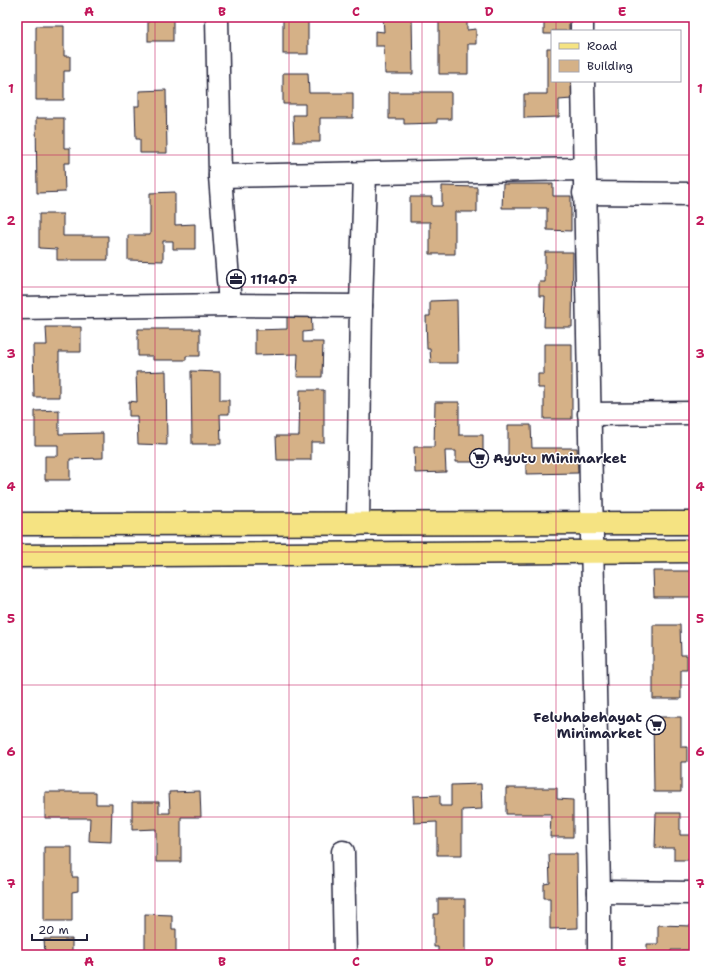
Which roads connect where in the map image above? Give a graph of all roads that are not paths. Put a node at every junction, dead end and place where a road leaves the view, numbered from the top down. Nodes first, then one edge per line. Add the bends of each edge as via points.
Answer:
1 (582, 17) edge
2 (220, 20) edge
3 (582, 30) edge
4 (582, 82) edge
5 (584, 169) junction
6 (365, 174) junction
7 (220, 176) junction
8 (584, 193) junction
9 (694, 194) edge
10 (230, 305) junction
11 (361, 306) junction
12 (17, 308) edge
13 (694, 413) edge
14 (589, 414) junction
15 (591, 523) junction
16 (17, 524) edge
17 (358, 524) junction
18 (694, 524) edge
19 (592, 551) junction
20 (694, 551) edge
21 (17, 556) edge
22 (343, 852) dead end
23 (599, 892) junction
24 (694, 893) edge
25 (345, 955) edge
26 (599, 955) edge

1 - 3 street
2 - 7 street
4 - 5 street
5 - 6 street
5 - 8 street
6 - 7 street
6 - 11 street
7 - 10 street
8 - 9 street
8 - 14 street
10 - 11 street
10 - 12 street
11 - 17 street
13 - 14 street
14 - 15 street
15 - 17 main road
15 - 18 main road
15 - 19 street
16 - 17 main road
19 - 20 main road
19 - 21 main road
19 - 23 street
22 - 25 street
23 - 24 street
23 - 26 street

